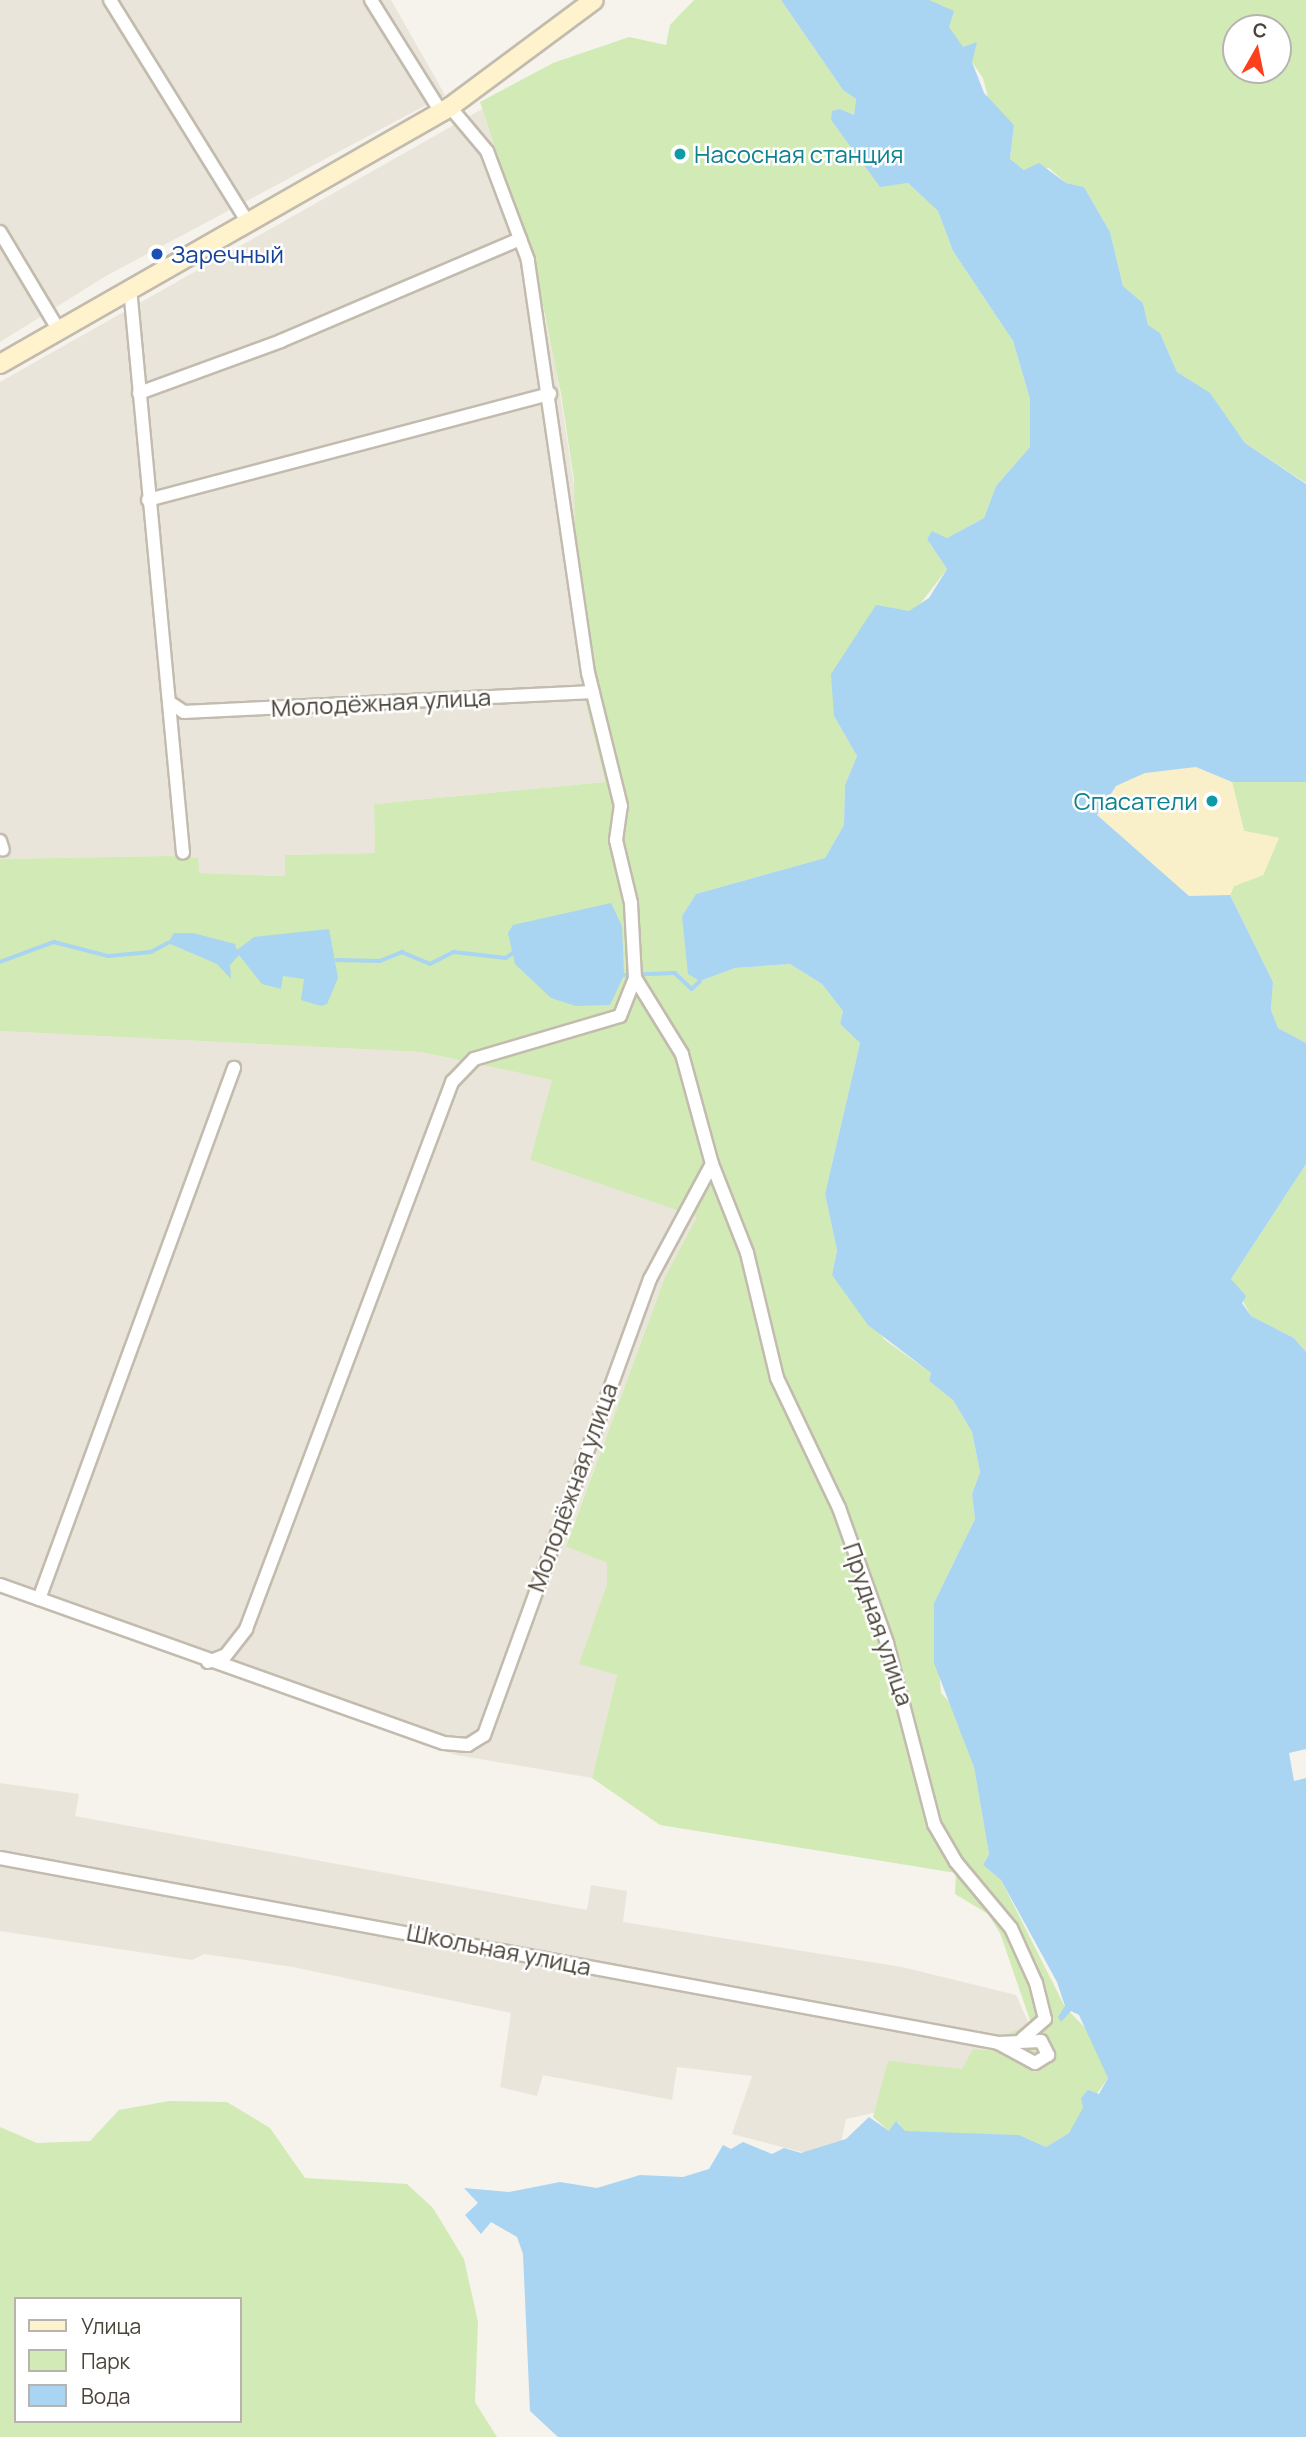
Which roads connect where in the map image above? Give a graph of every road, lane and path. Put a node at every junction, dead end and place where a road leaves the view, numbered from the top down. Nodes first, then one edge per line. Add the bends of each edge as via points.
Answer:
1 (110, 0) edge
2 (371, 0) edge
3 (594, 0) edge
4 (445, 109) junction
5 (247, 221) junction
6 (0, 232) edge
7 (520, 239) junction
8 (130, 288) junction
9 (58, 329) junction
10 (0, 365) edge
11 (139, 393) junction
12 (550, 394) junction
13 (148, 500) junction
14 (593, 692) junction
15 (172, 704) junction
16 (183, 853) dead end
17 (635, 978) junction
18 (234, 1068) dead end
19 (712, 1164) junction
20 (0, 1584) edge
21 (39, 1599) junction
22 (208, 1662) junction
23 (0, 1858) edge
24 (998, 2043) joint

1 - 5 street
2 - 4 street
3 - 4 street
4 - 5 street
4 - 7 street via 487,151
5 - 8 street
6 - 9 street
7 - 11 street via 281,341
7 - 12 street
8 - 9 street
8 - 11 street
9 - 10 street
11 - 13 street
12 - 13 street
12 - 14 street
13 - 15 street
14 - 15 street, Молодёжная улица via 184,712
14 - 17 street via 621,806 616,840 631,904
15 - 16 street
17 - 19 street via 682,1054
17 - 22 street via 631,1001 620,1016 474,1059 452,1082 246,1629 226,1655
18 - 21 street
19 - 22 street, Молодёжная улица via 650,1279 484,1735 468,1745 444,1743
19 - 24 street, Прудная улица via 747,1253 777,1378 839,1508 887,1643 934,1824 956,1862 1012,1928 1037,1983 1045,2019 1023,2039
20 - 21 street, Молодёжная улица
21 - 22 street, Молодёжная улица
23 - 24 street, Школьная улица

